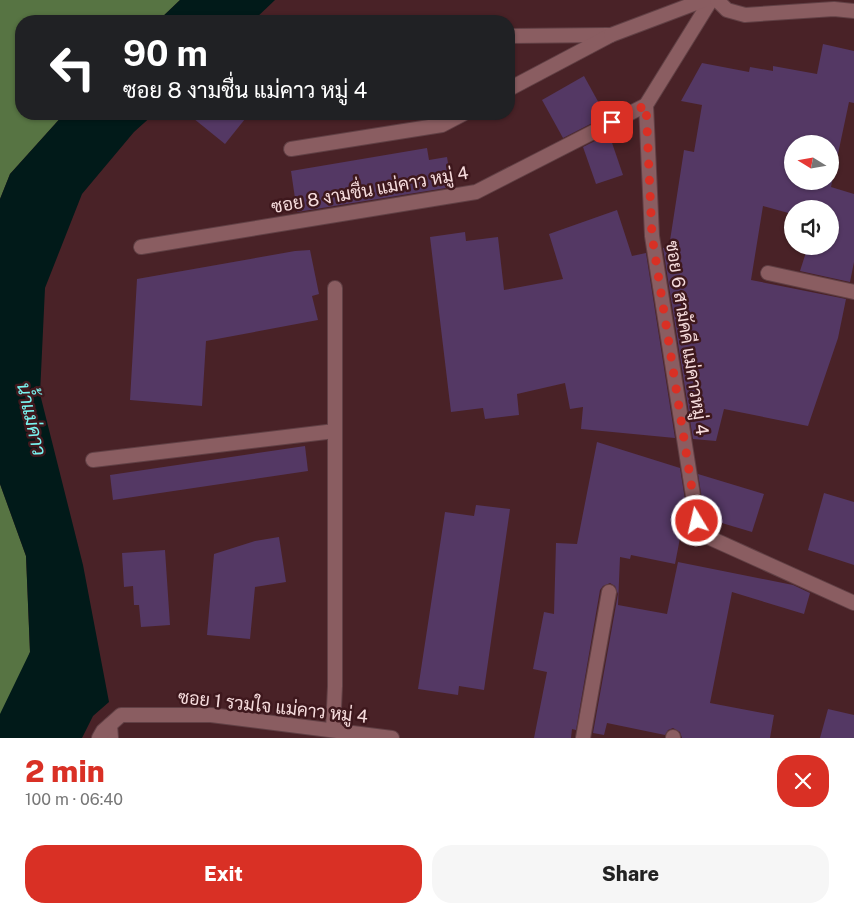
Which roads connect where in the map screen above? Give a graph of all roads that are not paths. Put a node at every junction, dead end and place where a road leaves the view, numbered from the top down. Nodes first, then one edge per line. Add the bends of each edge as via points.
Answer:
1 (704, 0) edge
2 (711, 0) edge
3 (717, 0) edge
4 (854, 11) edge
5 (610, 35) junction
6 (515, 36) edge
7 (515, 86) edge
8 (646, 105) junction
9 (451, 120) edge
10 (290, 149) dead end
11 (141, 247) dead end
12 (768, 273) dead end
13 (335, 288) dead end
14 (854, 292) edge
15 (335, 431) junction
16 (93, 460) dead end
17 (609, 592) dead end
18 (854, 603) edge
19 (333, 730) junction
20 (110, 731) edge
21 (99, 738) edge
22 (386, 738) edge
23 (583, 738) edge

1 - 5 street
2 - 8 street
3 - 4 street via 727,10 745,15 834,8
5 - 6 street
5 - 7 street
8 - 11 street, ซอย 8 งามชื่น แม่คาว หมู่ 4 via 476,192
8 - 18 street, ซอย 6 สามัคคี แม่คาวหมู่ 4 via 652,236 697,521 708,537
9 - 10 street via 442,125
12 - 14 street
13 - 15 street
15 - 16 street
15 - 19 street
17 - 23 street
19 - 20 street, ซอย 1 รวมใจ แม่คาว หมู่ 4 via 211,716 120,715
19 - 22 street, ซอย 1 รวมใจ แม่คาว หมู่ 4
20 - 21 street via 103,731

